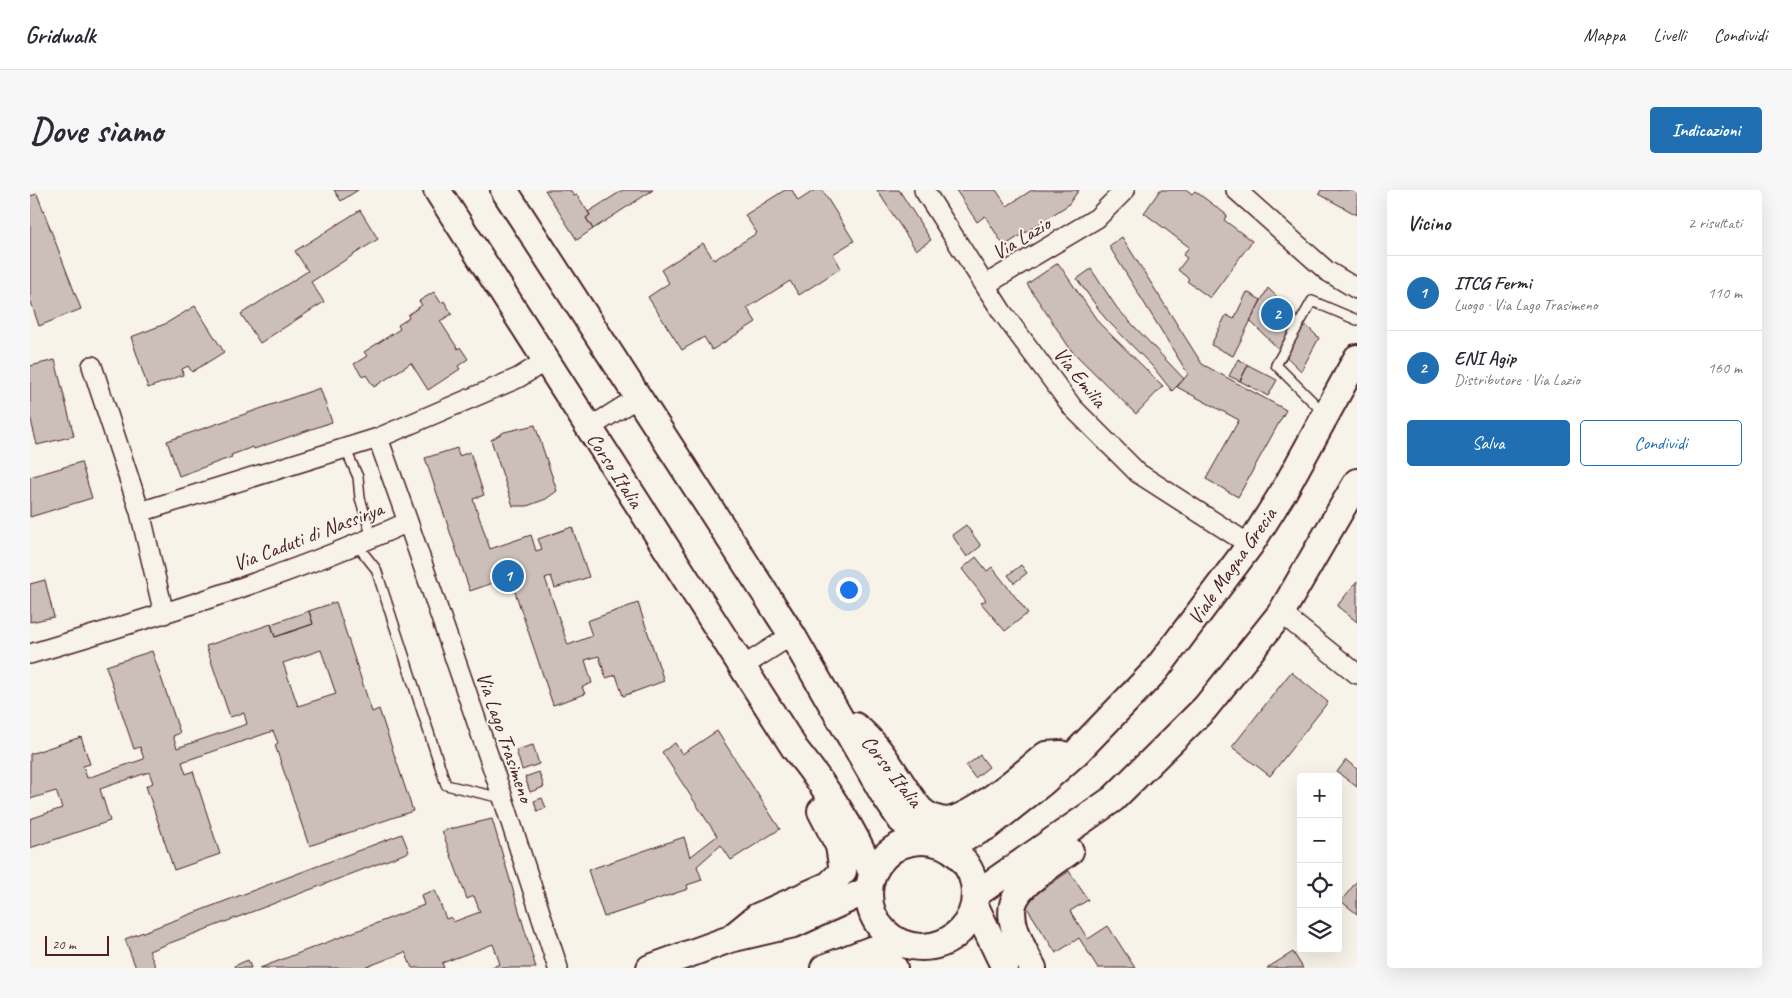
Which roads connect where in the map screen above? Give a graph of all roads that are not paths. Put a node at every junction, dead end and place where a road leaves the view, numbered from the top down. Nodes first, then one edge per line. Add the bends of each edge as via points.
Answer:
1 (437, 190) edge
2 (504, 190) edge
3 (924, 190) edge
4 (1125, 190) edge
5 (1236, 190) edge
6 (985, 285) junction
7 (1357, 289) edge
8 (1357, 320) edge
9 (1357, 358) edge
10 (547, 360) junction
11 (92, 366) dead end
12 (637, 398) junction
13 (1326, 415) junction
14 (589, 428) junction
15 (378, 438) junction
16 (345, 448) junction
17 (1357, 482) edge
18 (140, 512) junction
19 (408, 522) junction
20 (364, 541) junction
21 (1250, 545) junction
22 (1281, 613) junction
23 (164, 614) junction
24 (792, 635) junction
25 (30, 654) edge
26 (742, 667) junction
27 (1357, 674) edge
28 (839, 713) junction
29 (795, 749) junction
30 (1077, 752) junction
31 (503, 798) junction
32 (1113, 799) junction
33 (937, 844) junction
34 (870, 881) junction
35 (975, 900) junction
36 (730, 939) junction
37 (919, 953) edge
38 (558, 968) edge
39 (650, 968) edge
40 (824, 968) edge
41 (872, 968) edge
42 (894, 968) edge
43 (1004, 968) edge
44 (1033, 968) edge

1 - 10 street, Corso Italia
2 - 12 street, Corso Italia
3 - 6 street, Via Emilia
4 - 6 street, Via Lazio via 1097,218
5 - 7 street via 1328,271
6 - 21 street, Via Emilia via 1072,408 1138,473
8 - 13 lane via 1312,301 1276,365
9 - 13 street, Viale Magna Grecia
10 - 14 street, Corso Italia
10 - 15 street via 518,378
11 - 18 street
12 - 14 street
12 - 24 street, Corso Italia
13 - 21 street, Viale Magna Grecia
14 - 26 street, Corso Italia
15 - 16 street
15 - 19 street, Via Caduti di Nassirya
16 - 18 street
16 - 20 lane via 358,477
17 - 22 street
18 - 23 street
19 - 20 street, Via Caduti di Nassirya
19 - 31 street, Via Lago Trasimeno
20 - 23 street, Via Caduti di Nassirya
20 - 31 lane via 446,784
21 - 30 street, Viale Magna Grecia via 1156,670
22 - 27 street
22 - 32 street via 1205,708
23 - 25 street, Via Caduti di Nassirya
24 - 26 street
24 - 28 street, Corso Italia
26 - 29 street, Corso Italia
28 - 30 street, Corso Italia via 868,736 919,809 932,818 950,820 970,812 1046,756
28 - 33 street, Corso Italia via 892,808 901,820
29 - 34 street, Corso Italia via 832,797 859,843
29 - 36 street, Corso Italia via 801,778 840,846 843,871 829,885 757,917
30 - 33 street, Viale Magna Grecia via 988,826
31 - 38 street, Via Lago Trasimeno
32 - 35 street
32 - 44 street via 1107,824 1022,886 1011,904 1018,942
33 - 34 street via 909,842 894,848 881,859
33 - 35 street via 963,859 973,875
34 - 36 street via 794,924
34 - 37 street via 871,912 884,932
35 - 37 street via 967,923 955,936
35 - 43 street
36 - 39 street
37 - 40 street via 871,950
41 - 42 street

